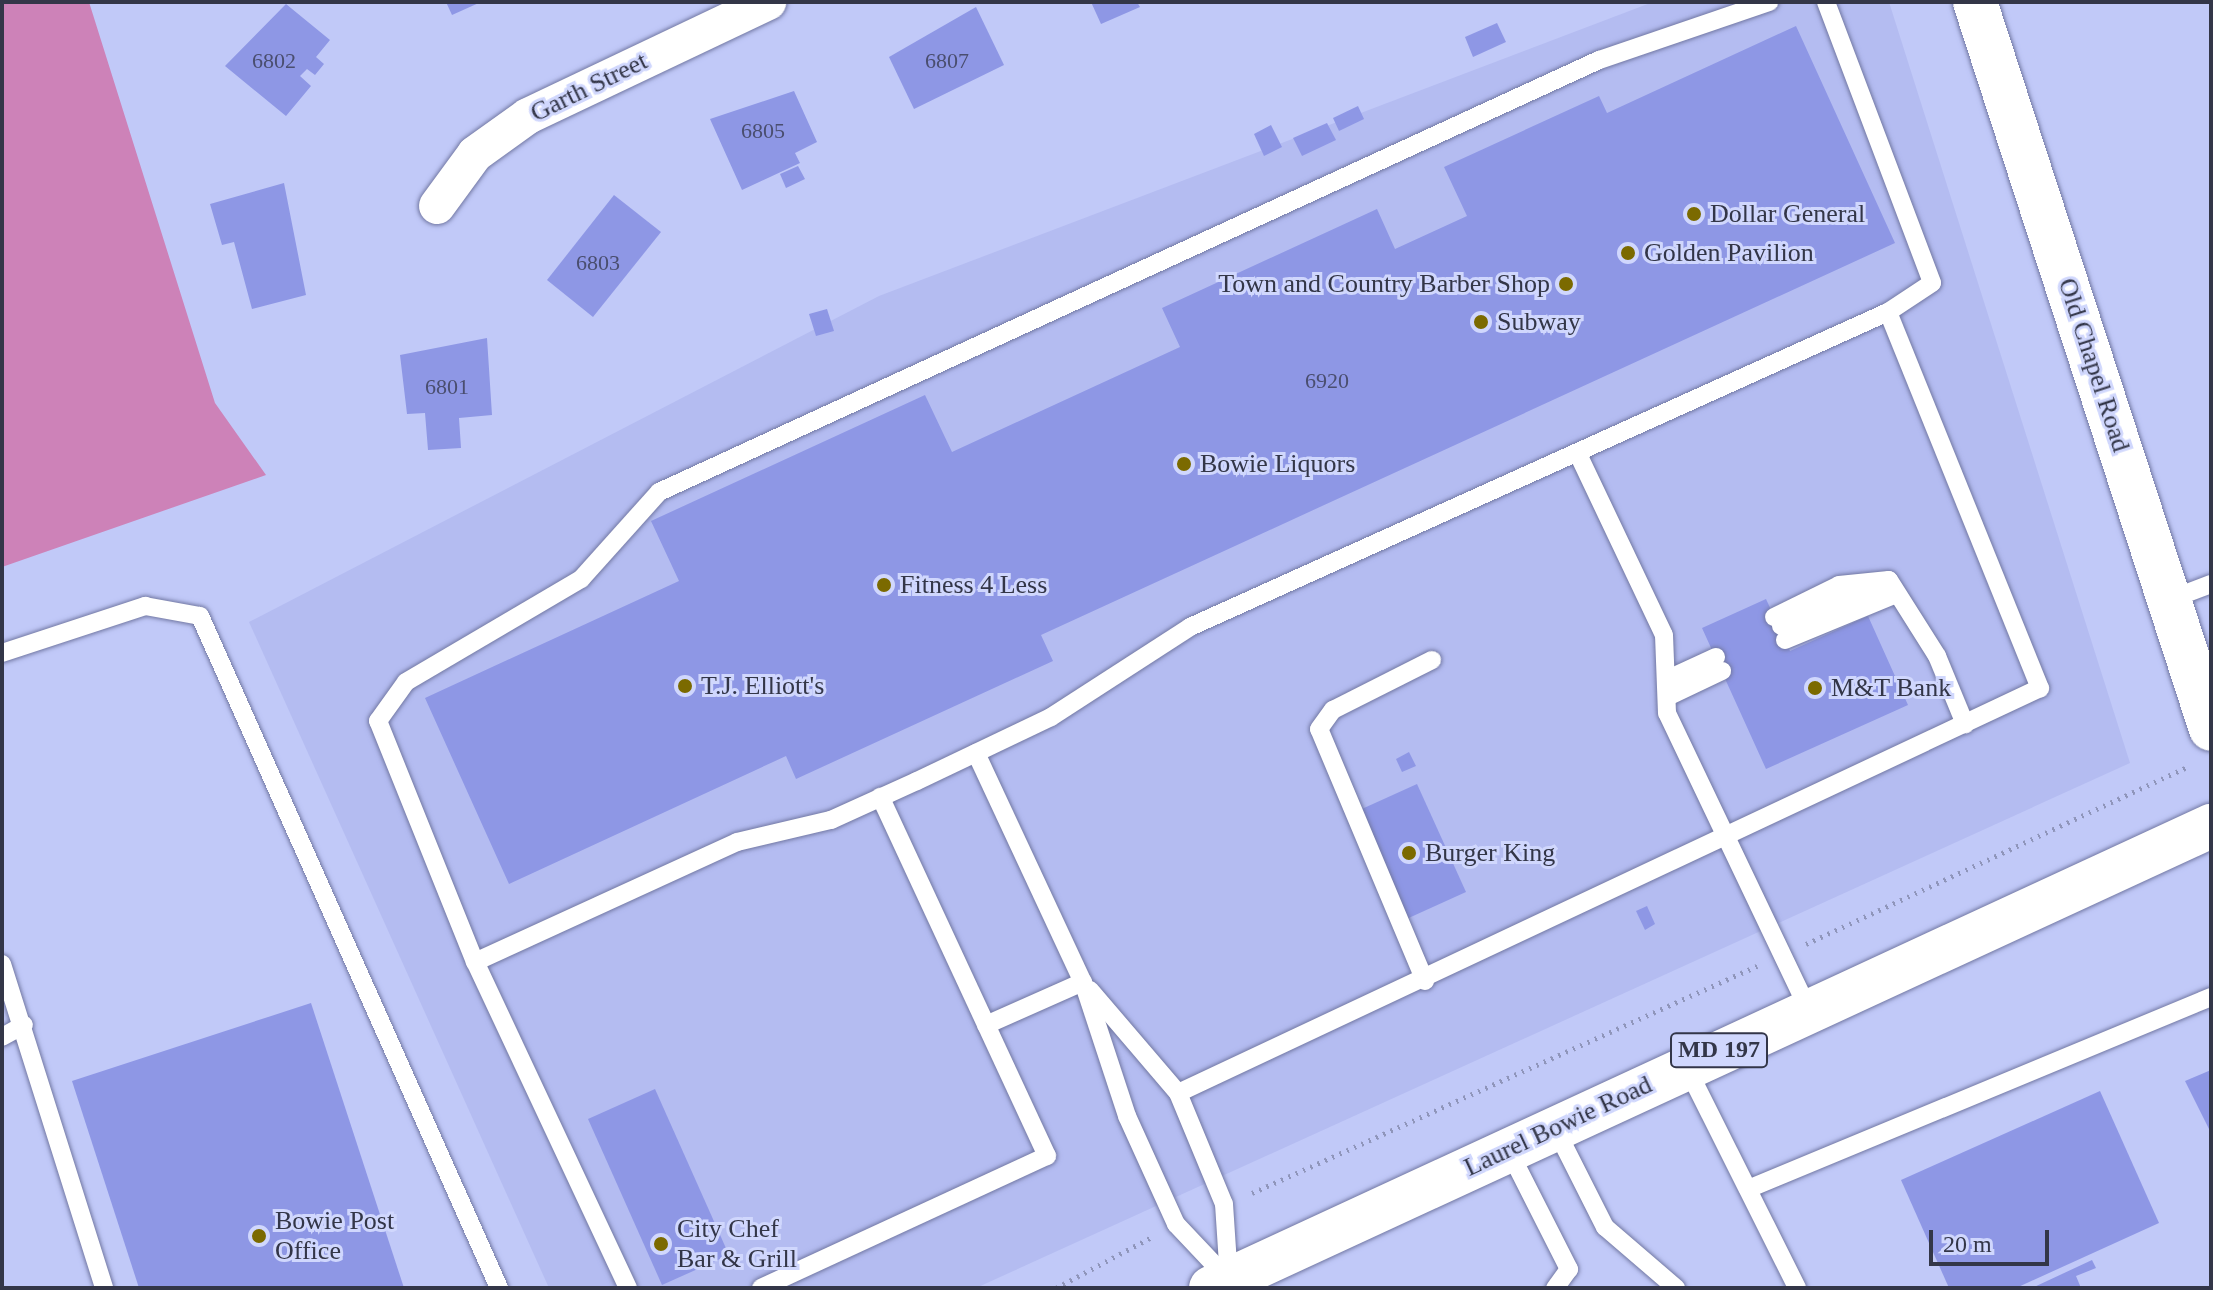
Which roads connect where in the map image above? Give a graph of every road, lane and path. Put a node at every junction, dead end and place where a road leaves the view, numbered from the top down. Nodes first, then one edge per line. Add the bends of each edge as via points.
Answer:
1 (768, 2) edge
2 (1769, 2) edge
3 (1826, 2) edge
4 (1975, 2) edge
5 (437, 206) dead end
6 (1888, 312) junction
7 (1578, 454) junction
8 (2211, 584) edge
9 (1892, 587) junction
10 (2169, 600) junction
11 (2, 653) edge
12 (1432, 660) dead end
13 (1666, 683) junction
14 (1965, 724) junction
15 (2204, 745) edge
16 (976, 753) junction
17 (880, 797) junction
18 (2211, 826) edge
19 (1725, 837) junction
20 (1780, 955) junction
21 (475, 962) junction
22 (2, 964) edge
23 (1425, 981) junction
24 (1083, 982) junction
25 (2211, 997) edge
26 (1808, 1009) junction
27 (24, 1025) junction
28 (986, 1025) junction
29 (2, 1037) edge
30 (1686, 1065) junction
31 (1178, 1093) junction
32 (1554, 1127) junction
33 (1508, 1149) junction
34 (1748, 1189) junction
35 (1224, 1204) junction
36 (1176, 1224) junction
37 (1225, 1285) edge
38 (104, 1288) edge
39 (499, 1288) edge
40 (628, 1288) edge
41 (761, 1288) edge
42 (1056, 1288) edge
43 (1555, 1288) edge
44 (1676, 1288) edge
45 (1797, 1288) edge

1 - 5 street, Garth Street via 528,116 475,154
2 - 21 lane via 1599,60 659,492 581,579 406,682 378,721
3 - 6 lane via 1932,283
4 - 10 main road, Old Chapel Road
6 - 7 lane
6 - 14 lane via 1925,417 2040,688
7 - 13 lane via 1664,635
7 - 16 lane via 1190,627 1142,652 1096,692
8 - 10 lane
9 - 9 lane via 1779,628 1839,585
9 - 14 lane via 1937,656
10 - 15 main road, Old Chapel Road
11 - 39 lane via 145,606 200,616
12 - 23 lane via 1333,710 1319,729
13 - 13 lane via 1716,659
13 - 19 lane via 1667,713
14 - 19 lane
15 - 20 path
16 - 17 lane
16 - 24 lane
17 - 21 lane via 831,820 737,842
17 - 28 lane
18 - 26 main road, Laurel Bowie Road / MD 197
19 - 20 lane
19 - 23 lane
20 - 26 lane
20 - 35 path
21 - 40 lane
22 - 27 lane
23 - 31 lane
24 - 28 lane
24 - 31 lane
24 - 36 lane via 1127,1116
25 - 34 lane
26 - 30 main road, Laurel Bowie Road / MD 197
27 - 29 lane
27 - 38 lane
28 - 41 lane via 1047,1156
30 - 32 main road, Laurel Bowie Road / MD 197
30 - 34 lane
31 - 35 lane
32 - 33 main road, Laurel Bowie Road / MD 197
32 - 44 lane via 1605,1227
33 - 37 main road, Laurel Bowie Road / MD 197
33 - 43 lane via 1569,1269
34 - 45 lane
35 - 37 lane
36 - 37 lane
36 - 42 path

